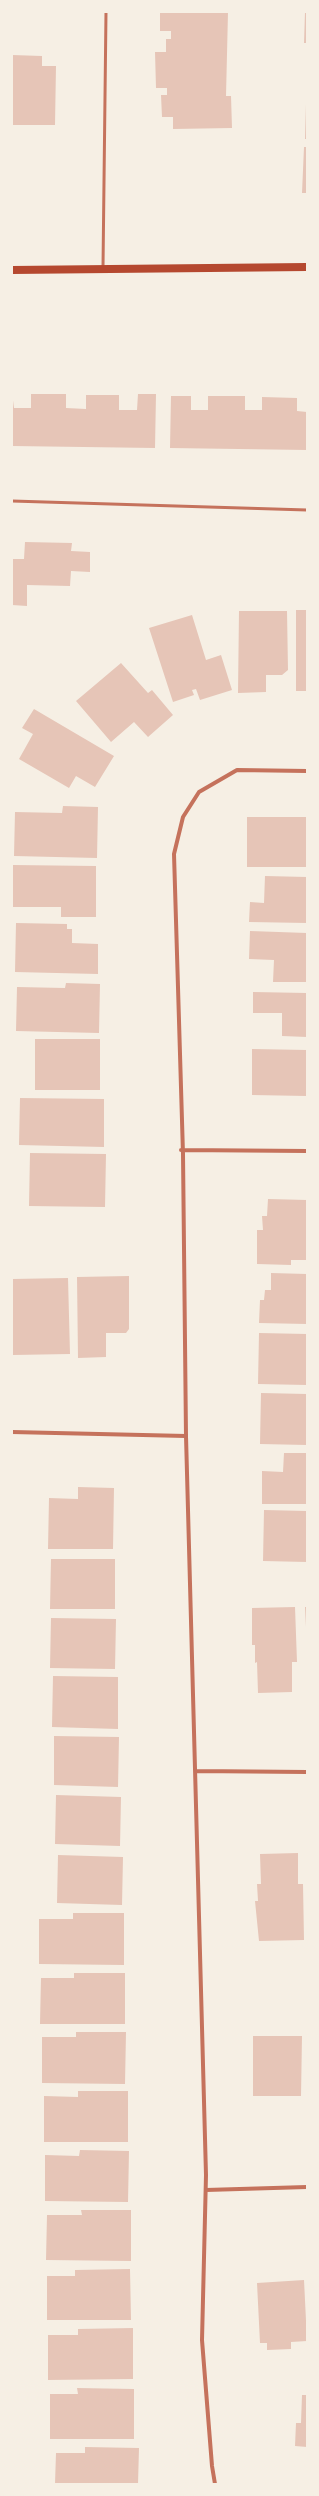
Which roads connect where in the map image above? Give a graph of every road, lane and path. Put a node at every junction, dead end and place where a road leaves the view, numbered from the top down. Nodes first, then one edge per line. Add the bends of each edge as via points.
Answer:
1 (106, 12) edge
2 (103, 267) junction
3 (307, 267) edge
4 (12, 270) edge
5 (12, 501) edge
6 (307, 510) edge
7 (307, 771) edge
8 (181, 1150) junction
9 (307, 1151) edge
10 (12, 1432) edge
11 (186, 1436) junction
12 (195, 1771) junction
13 (307, 1772) edge
14 (307, 2187) edge
15 (206, 2190) junction
16 (215, 2484) edge

1 - 2 lane
2 - 3 main road
2 - 4 main road
5 - 6 lane
7 - 8 street via 237,770 199,792 182,817 174,854
8 - 9 street
8 - 11 street
10 - 11 street
11 - 12 street
12 - 13 street
12 - 15 street
14 - 15 street
15 - 16 street via 202,2340

